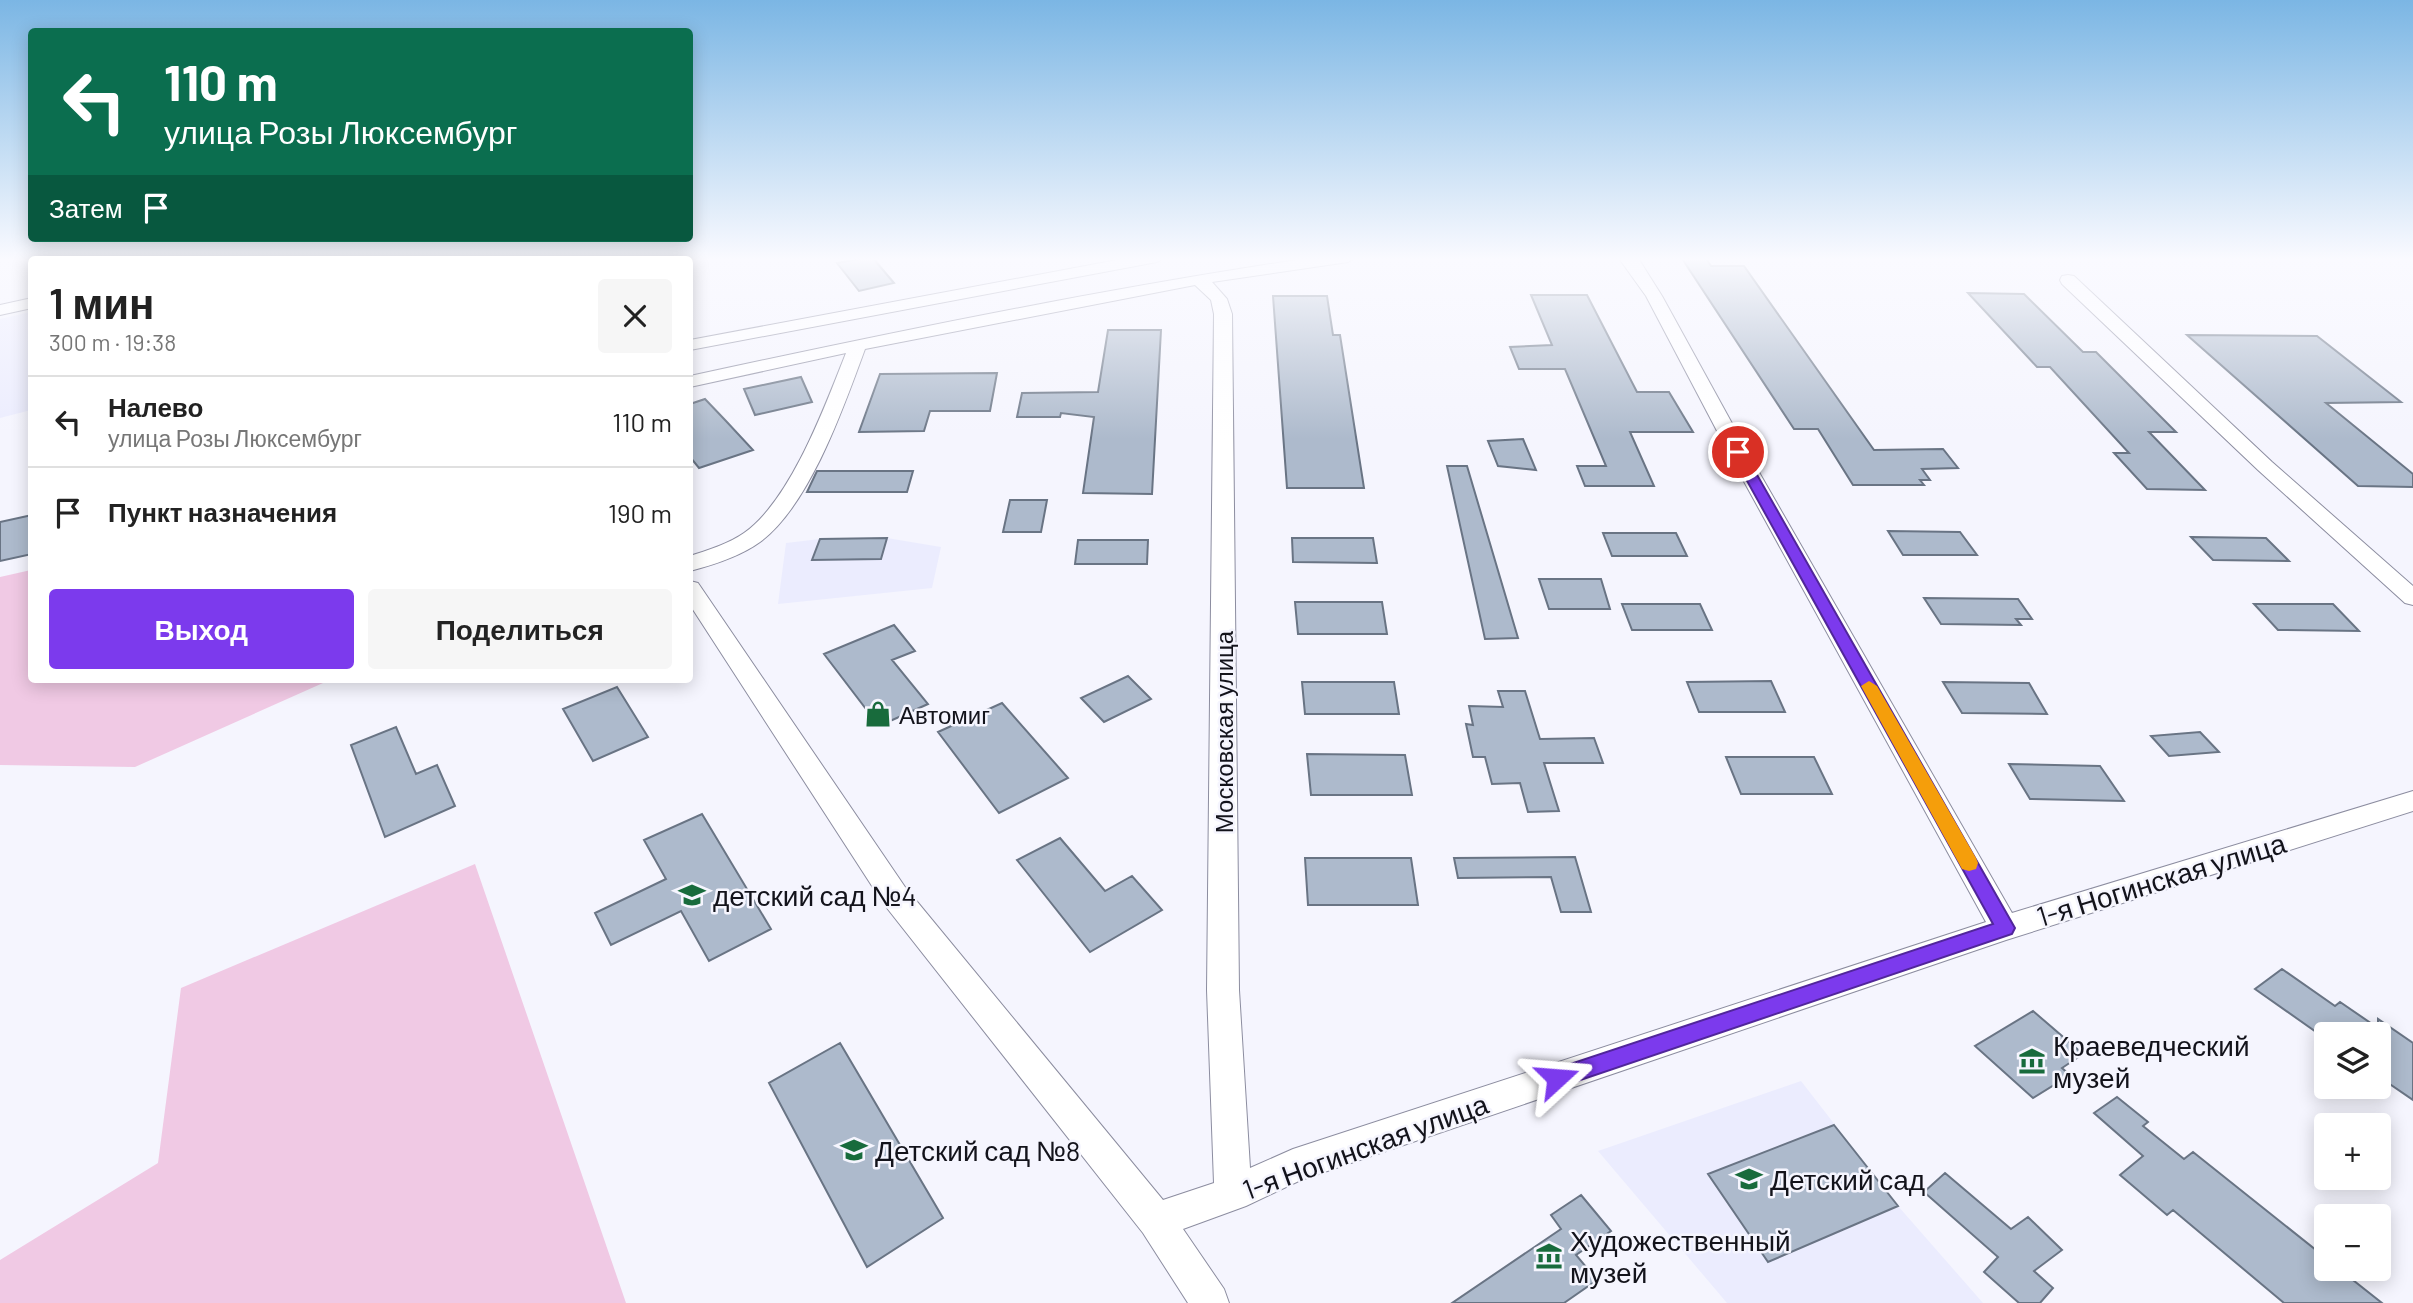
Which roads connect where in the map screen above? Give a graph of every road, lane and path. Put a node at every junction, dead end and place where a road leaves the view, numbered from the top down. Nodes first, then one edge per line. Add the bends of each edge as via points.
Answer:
1 (834, 318) edge
2 (998, 318) edge
3 (1223, 318) edge
4 (1665, 318) edge
5 (2107, 318) edge
6 (693, 344) edge
7 (858, 345) junction
8 (693, 380) edge
9 (693, 563) edge
10 (693, 593) edge
11 (2413, 598) edge
12 (2413, 801) edge
13 (2005, 928) junction
14 (1233, 1194) junction
15 (1156, 1220) junction
16 (1206, 1302) edge

1 - 6 street
2 - 7 street
3 - 14 street, Московская улица via 1223,989
4 - 13 street
5 - 11 street
7 - 8 street
7 - 9 street via 831,414 779,512 753,537
10 - 15 street via 894,895
12 - 13 street, 1-я Ногинская улица
13 - 14 street, 1-я Ногинская улица via 1293,1166
14 - 15 street, 1-я Ногинская улица
15 - 16 street

